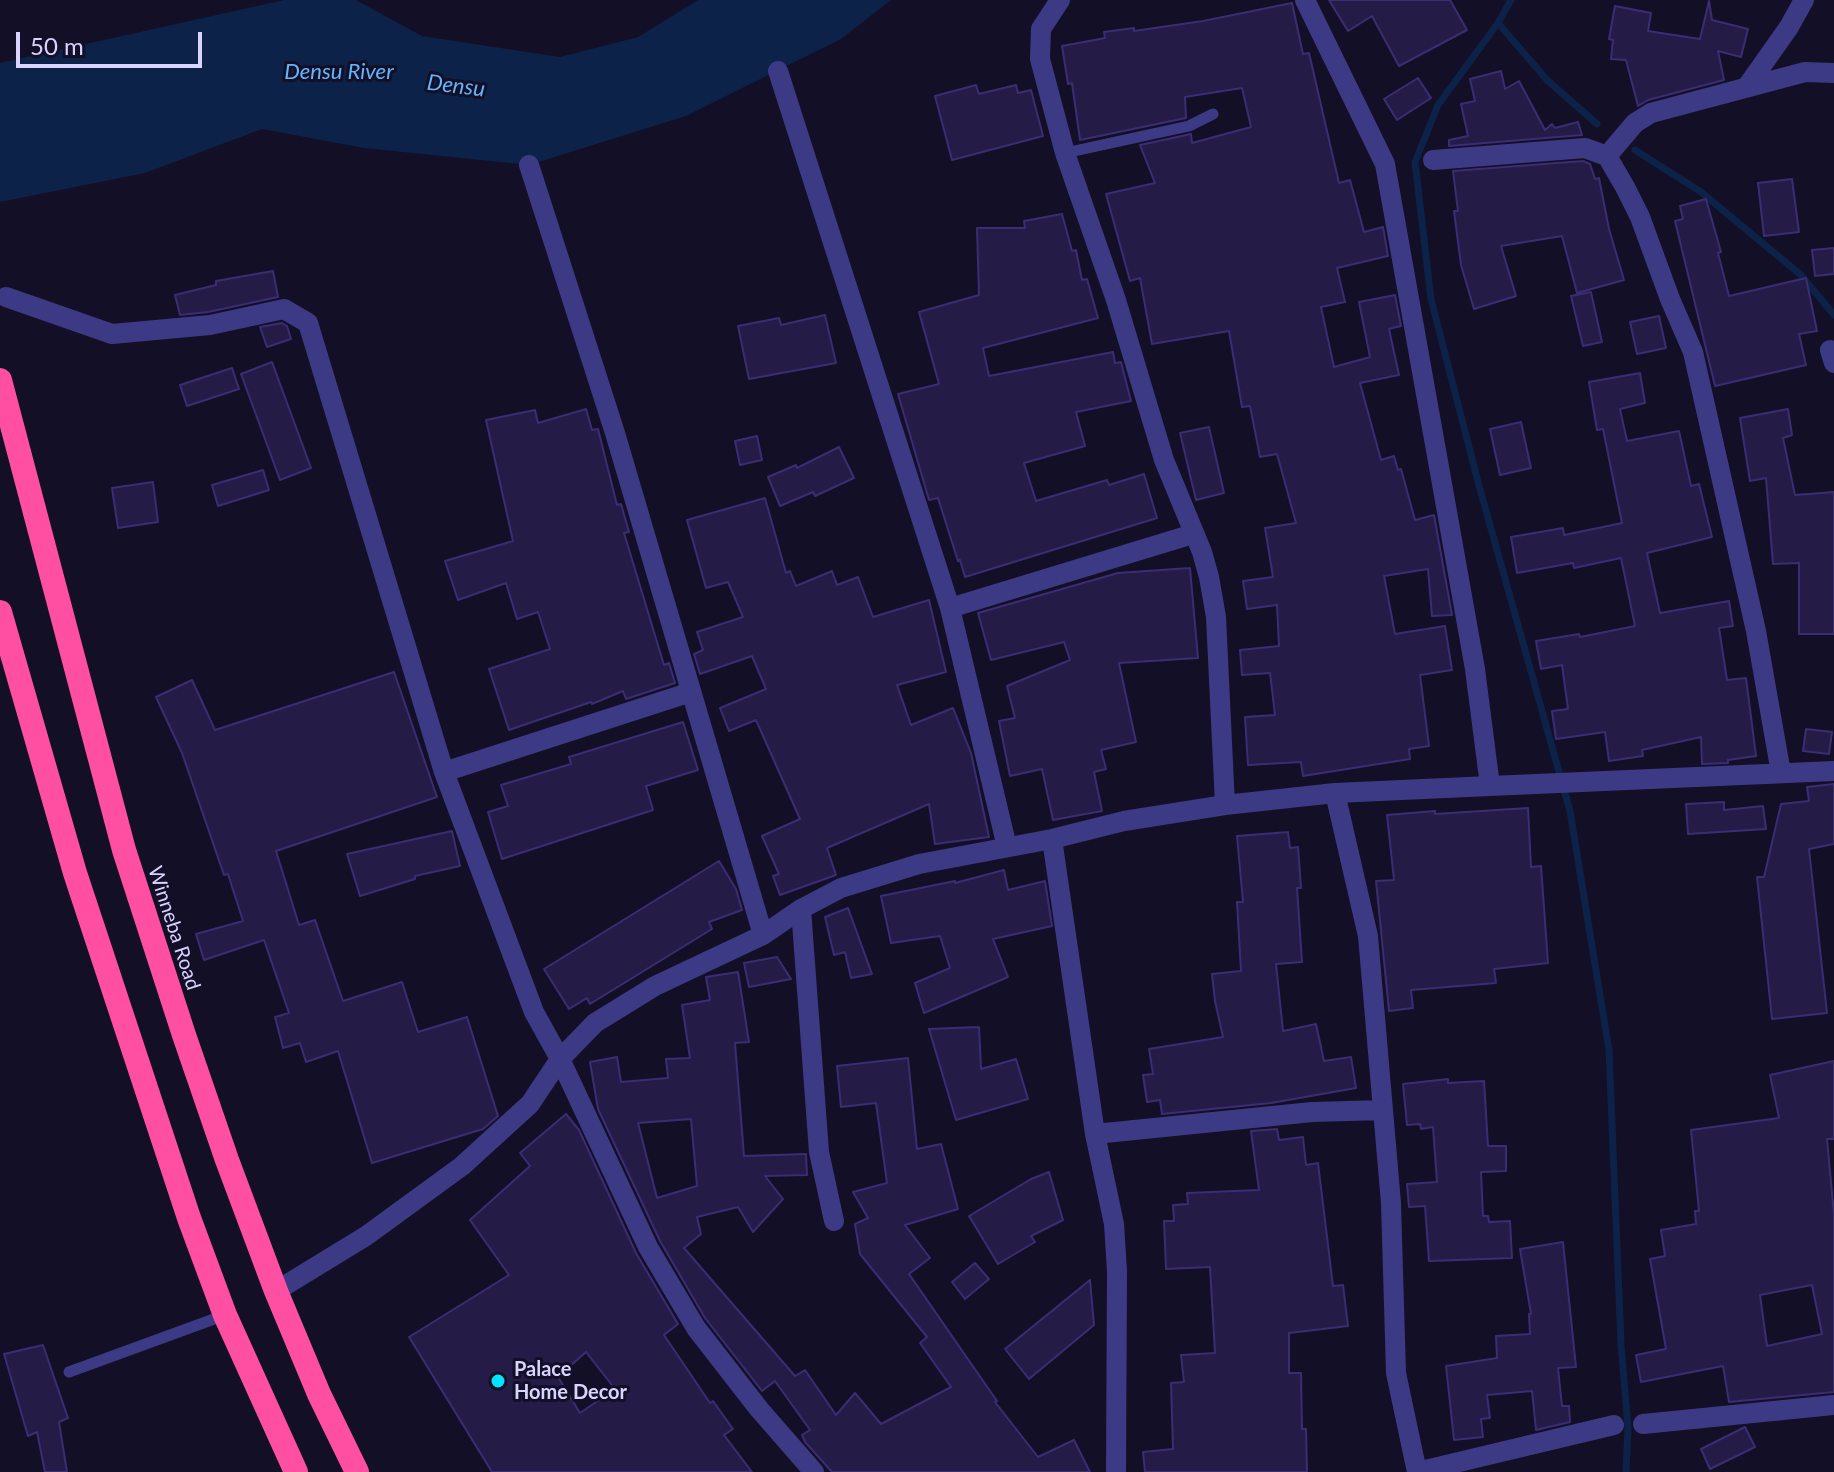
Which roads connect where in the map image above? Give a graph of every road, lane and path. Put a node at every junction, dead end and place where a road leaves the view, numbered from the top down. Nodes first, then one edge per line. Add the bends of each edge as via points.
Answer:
1 (1060, 0) edge
2 (1305, 0) edge
3 (1804, 0) edge
4 (778, 71) dead end
5 (1834, 73) edge
6 (1746, 88) junction
7 (1213, 114) dead end
8 (1065, 153) junction
9 (1607, 156) junction
10 (1433, 160) dead end
11 (529, 165) dead end
12 (6, 297) dead end
13 (0, 380) edge
14 (1193, 534) junction
15 (950, 608) junction
16 (0, 612) edge
17 (691, 692) junction
18 (1834, 771) edge
19 (444, 772) junction
20 (1781, 773) junction
21 (1490, 786) junction
22 (1335, 793) junction
23 (1225, 805) junction
24 (1052, 839) junction
25 (1007, 847) junction
26 (801, 909) junction
27 (763, 935) junction
28 (560, 1059) junction
29 (1383, 1110) junction
30 (1095, 1134) junction
31 (834, 1221) dead end
32 (276, 1291) junction
33 (225, 1315) junction
34 (69, 1372) dead end
35 (1834, 1405) edge
36 (1643, 1424) dead end
37 (1614, 1425) dead end
38 (296, 1472) edge
39 (357, 1472) edge
40 (814, 1472) edge
41 (1116, 1472) edge
42 (1417, 1472) edge

1 - 8 street via 1041,29 1040,59
2 - 21 street via 1385,164 1475,669
3 - 6 street
4 - 15 street
5 - 6 street via 1805,72
6 - 9 street via 1651,113 1635,123
7 - 8 lane via 1189,126
8 - 14 street
9 - 10 street via 1585,148
9 - 20 street via 1640,217 1693,352 1756,631
11 - 17 street
12 - 19 street via 112,334 210,325 284,309 308,323
13 - 32 highway, Winneba Road via 124,850
14 - 15 street
14 - 23 street via 1216,617
15 - 25 street
16 - 33 highway via 79,886
17 - 19 street
17 - 27 street
18 - 20 street
19 - 28 street via 534,1012
20 - 21 street
21 - 22 street
22 - 23 street
22 - 29 street via 1368,936
23 - 24 street
24 - 25 street
24 - 30 street
25 - 26 street via 919,864 854,884
26 - 27 street
26 - 31 street via 819,1152
27 - 28 street via 655,986 595,1023
28 - 32 street via 530,1104 462,1166 366,1236
28 - 40 street via 648,1247 696,1328
29 - 30 street
29 - 42 street via 1396,1373
30 - 41 street via 1114,1224 1117,1271
32 - 39 highway, Winneba Road
33 - 34 lane
33 - 38 highway
35 - 36 street
37 - 42 street

